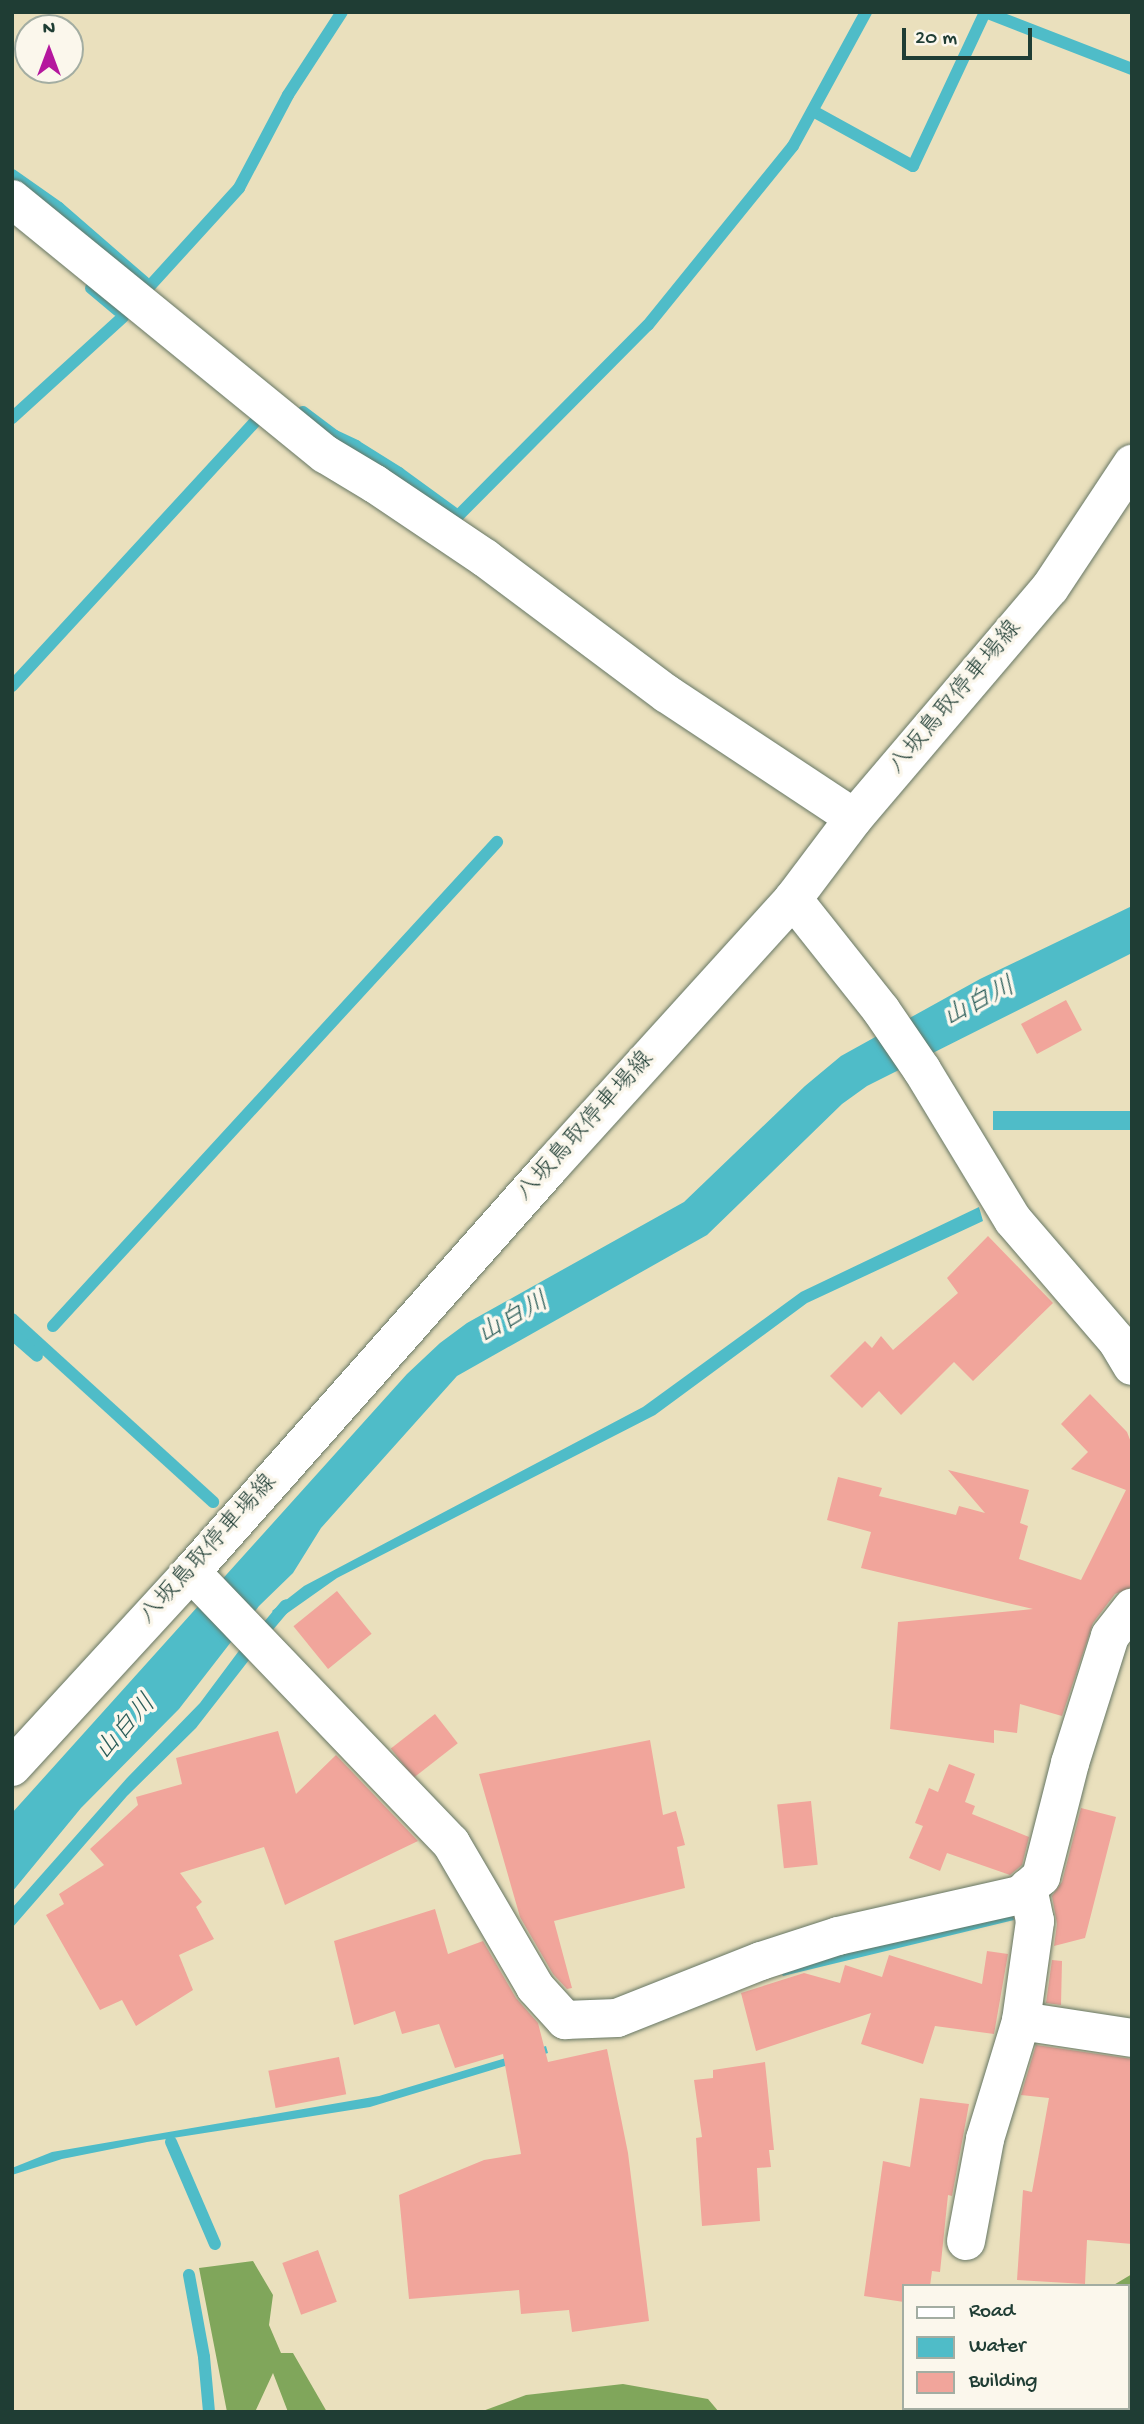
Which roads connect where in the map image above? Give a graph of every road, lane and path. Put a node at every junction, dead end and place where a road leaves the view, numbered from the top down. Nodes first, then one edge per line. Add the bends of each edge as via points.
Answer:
1 (12, 199) edge
2 (1132, 464) edge
3 (854, 818) junction
4 (793, 899) junction
5 (1132, 1366) edge
6 (191, 1572) junction
7 (1132, 1608) edge
8 (12, 1767) edge
9 (1028, 1888) junction
10 (1021, 2021) junction
11 (1132, 2038) edge
12 (966, 2241) dead end

1 - 3 street via 325,454 485,558 667,694
2 - 3 street, 八坂鳥取停車場線 via 1050,588
3 - 4 street, 八坂鳥取停車場線
4 - 5 street via 881,1010 1013,1220 1117,1341
4 - 6 street, 八坂鳥取停車場線
6 - 8 street, 八坂鳥取停車場線
6 - 9 street via 451,1843 535,1987 565,2020 617,2018 838,1936 1020,1895
7 - 9 street via 1110,1636 1041,1877
9 - 10 street via 1035,1921
10 - 11 street
10 - 12 street via 985,2139

